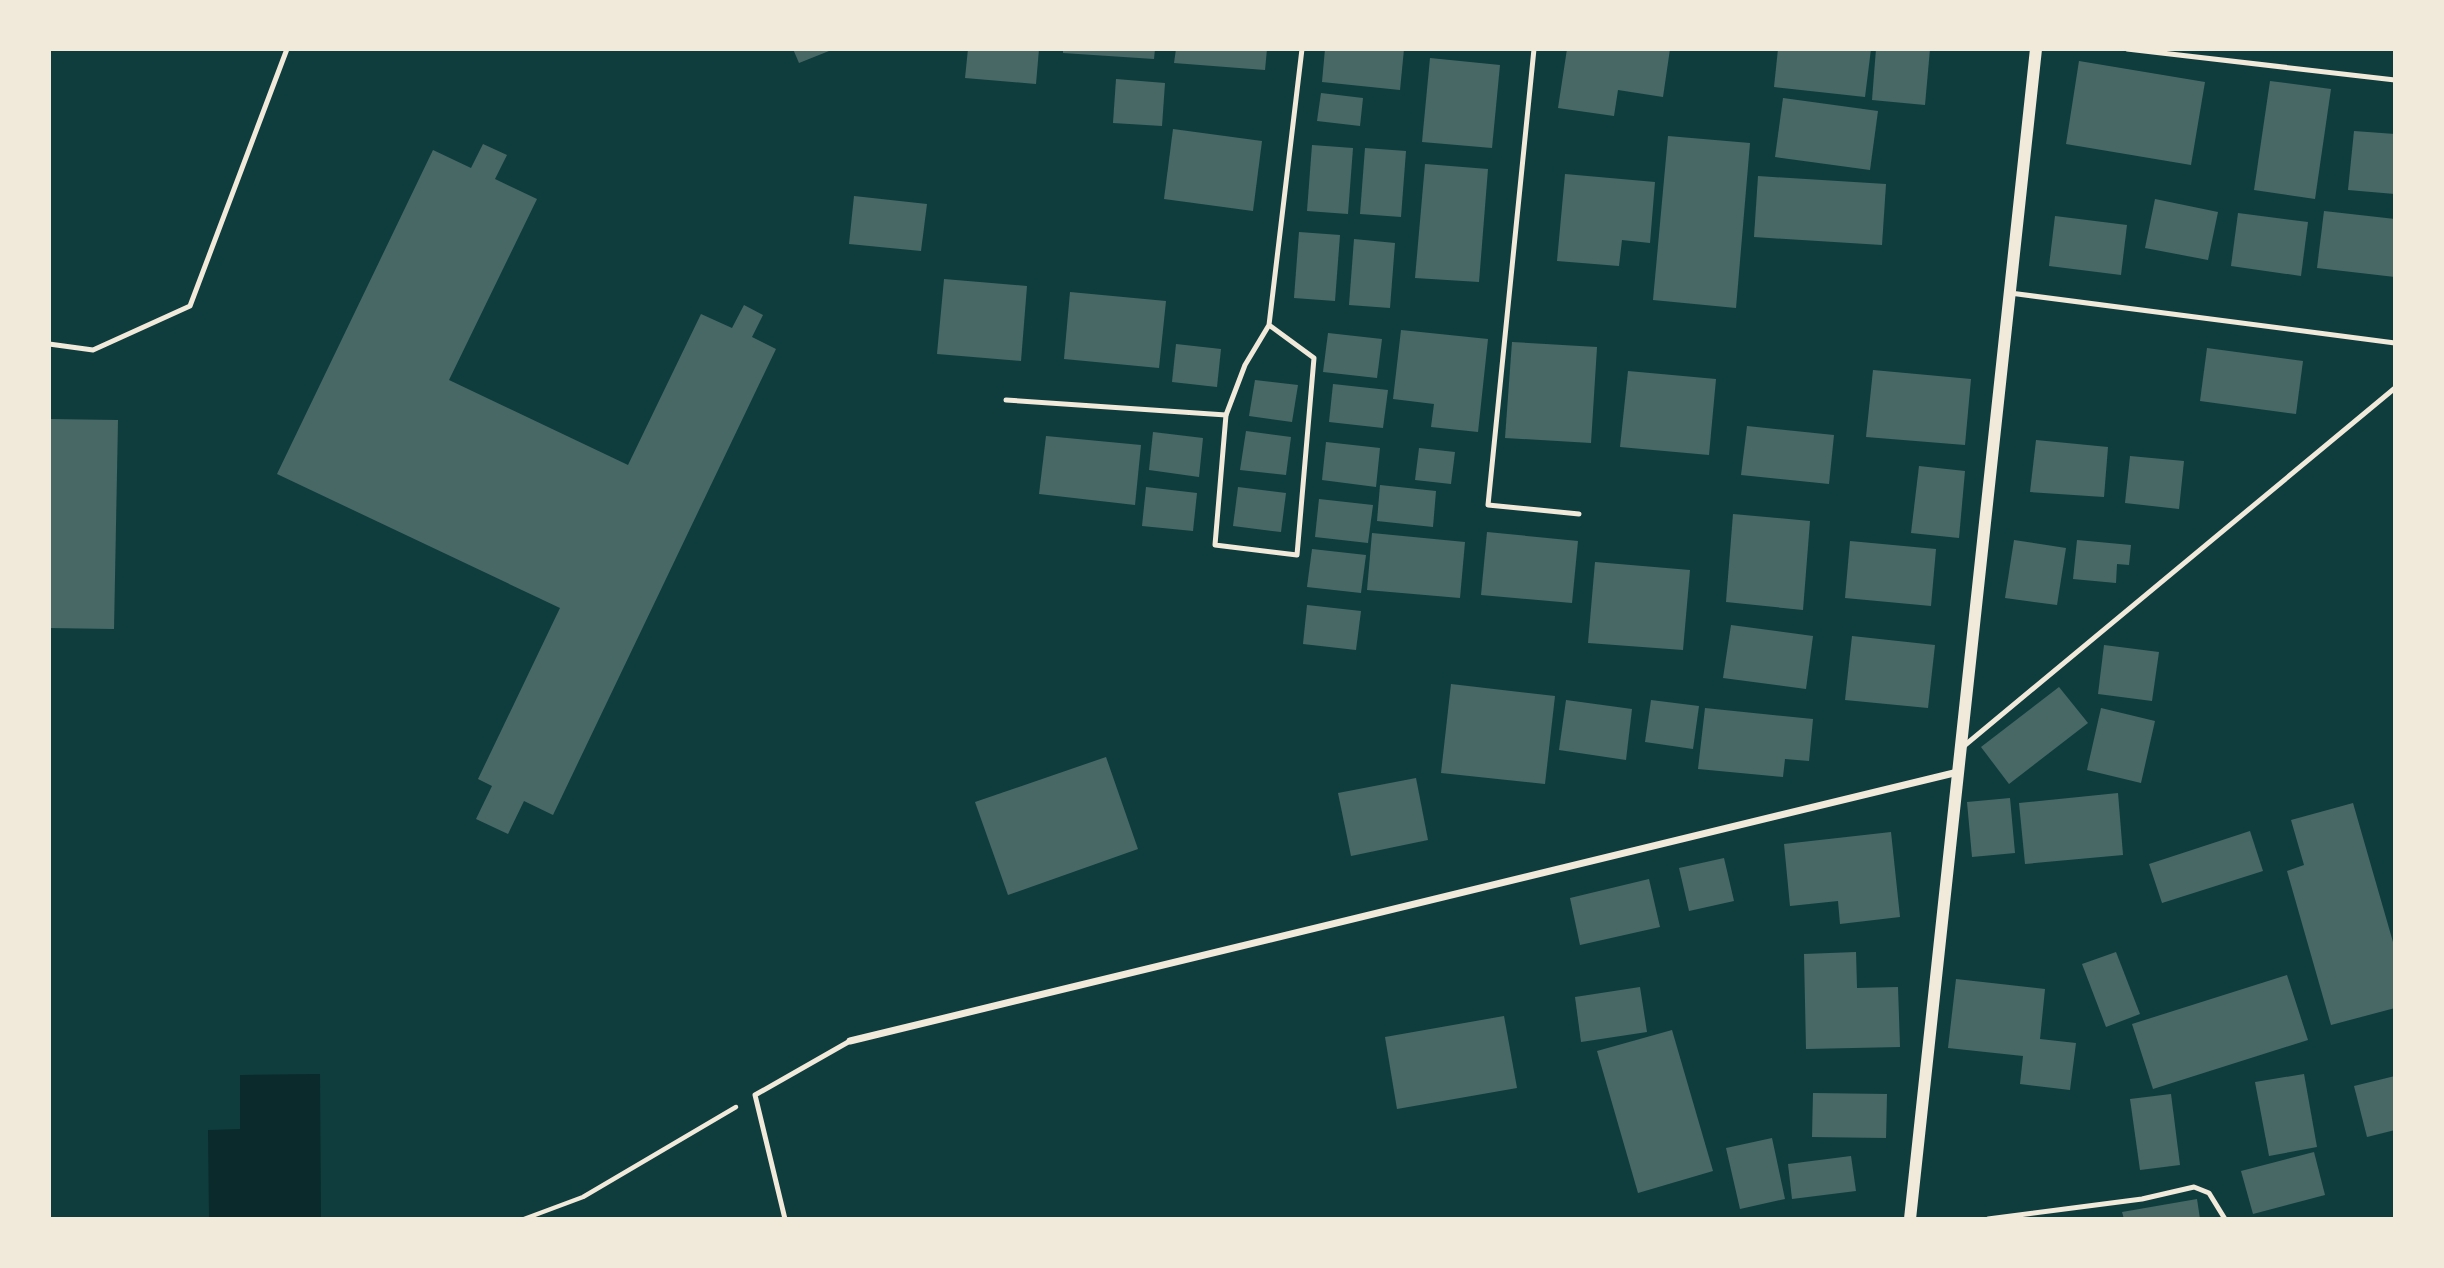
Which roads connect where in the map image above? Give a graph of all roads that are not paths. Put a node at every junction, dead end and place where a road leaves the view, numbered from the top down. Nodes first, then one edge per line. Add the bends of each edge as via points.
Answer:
1 (287, 49) edge
2 (1302, 49) edge
3 (1534, 49) edge
4 (2036, 49) edge
5 (2127, 49) edge
6 (2395, 80) edge
7 (2010, 293) junction
8 (1269, 324) junction
9 (49, 344) edge
10 (2395, 344) edge
11 (2395, 388) edge
12 (1006, 400) dead end
13 (1226, 415) junction
14 (1579, 514) dead end
15 (1962, 748) junction
16 (1959, 772) junction
17 (850, 1041) joint
18 (785, 1219) edge
19 (1910, 1219) edge
20 (1988, 1219) edge
21 (2225, 1219) edge

1 - 9 lane via 190,306 93,350
2 - 8 lane
3 - 14 lane via 1488,505
4 - 7 street
5 - 6 lane
7 - 10 lane
7 - 15 street
8 - 13 lane via 1245,365
8 - 13 lane via 1314,358 1297,555 1215,545
11 - 15 lane
12 - 13 lane
15 - 16 street
16 - 17 street
16 - 19 street
17 - 18 lane via 755,1095
20 - 21 lane via 2142,1199 2193,1187 2209,1193

